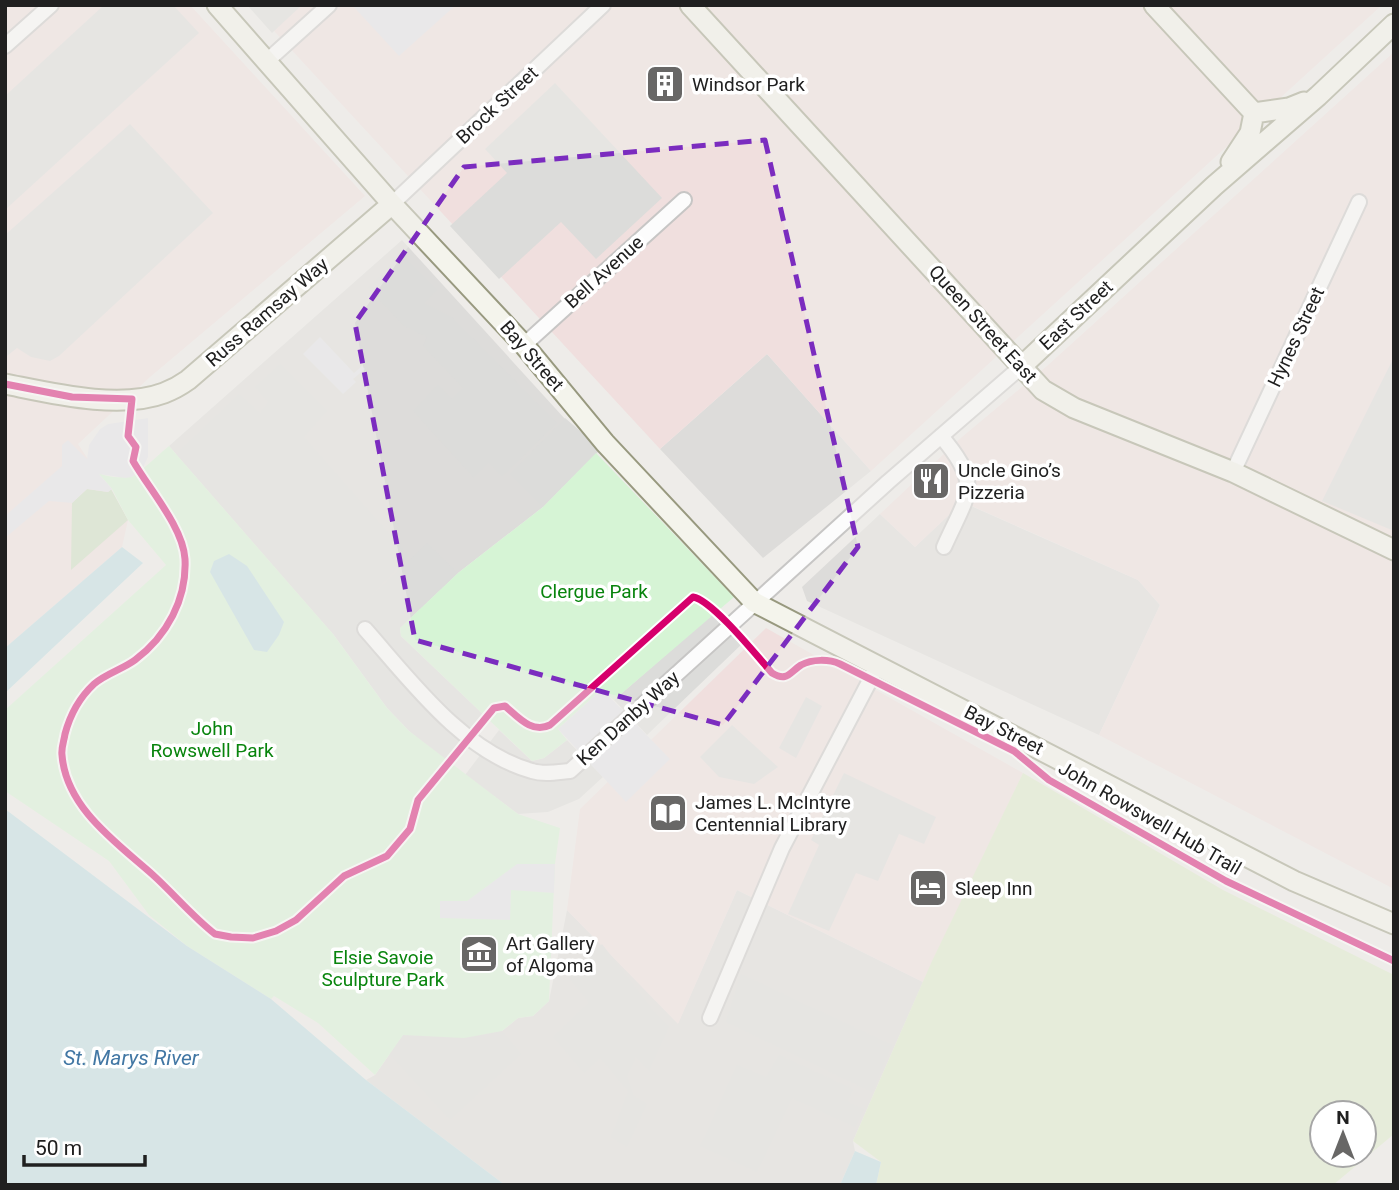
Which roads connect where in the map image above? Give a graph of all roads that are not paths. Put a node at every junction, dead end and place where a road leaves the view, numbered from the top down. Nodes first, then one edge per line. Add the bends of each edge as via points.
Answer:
1 (51, 5) edge
2 (217, 5) edge
3 (328, 5) edge
4 (603, 5) edge
5 (690, 5) edge
6 (1154, 5) edge
7 (1394, 24) edge
8 (5, 46) edge
9 (267, 61) junction
10 (1318, 96) junction
11 (1254, 113) junction
12 (1214, 186) junction
13 (684, 200) dead end
14 (1359, 202) dead end
15 (392, 205) junction
16 (524, 345) junction
17 (1023, 366) junction
18 (5, 384) edge
19 (941, 436) junction
20 (1233, 472) junction
21 (944, 547) dead end
22 (1394, 551) edge
23 (754, 602) junction
24 (365, 629) dead end
25 (878, 665) junction
26 (1394, 924) edge
27 (710, 1018) dead end

1 - 8 street
2 - 9 main road, Bay Street
3 - 9 street
4 - 15 street, Brock Street
5 - 17 main road, Queen Street East
6 - 11 main road
7 - 10 main road, East Street
9 - 15 main road, Bay Street
10 - 11 main road via 1289,108
10 - 12 main road, East Street
11 - 12 main road via 1250,133
12 - 17 main road, East Street
13 - 16 street, Bell Avenue
14 - 20 street, Hynes Street
15 - 16 main road, Bay Street
15 - 18 main road, Russ Ramsay Way via 188,380 163,394 132,399 72,397
16 - 23 main road, Bay Street via 606,443
17 - 19 street, East Street
17 - 20 main road, Queen Street East via 1043,390 1074,408
19 - 21 street via 969,481
19 - 23 street, East Street
20 - 22 main road, Queen Street East
23 - 24 street, Ken Danby Way via 570,771 551,773 513,764 470,737 434,708
23 - 25 main road, Bay Street
25 - 26 main road, Bay Street via 1294,881
25 - 27 street via 782,848

